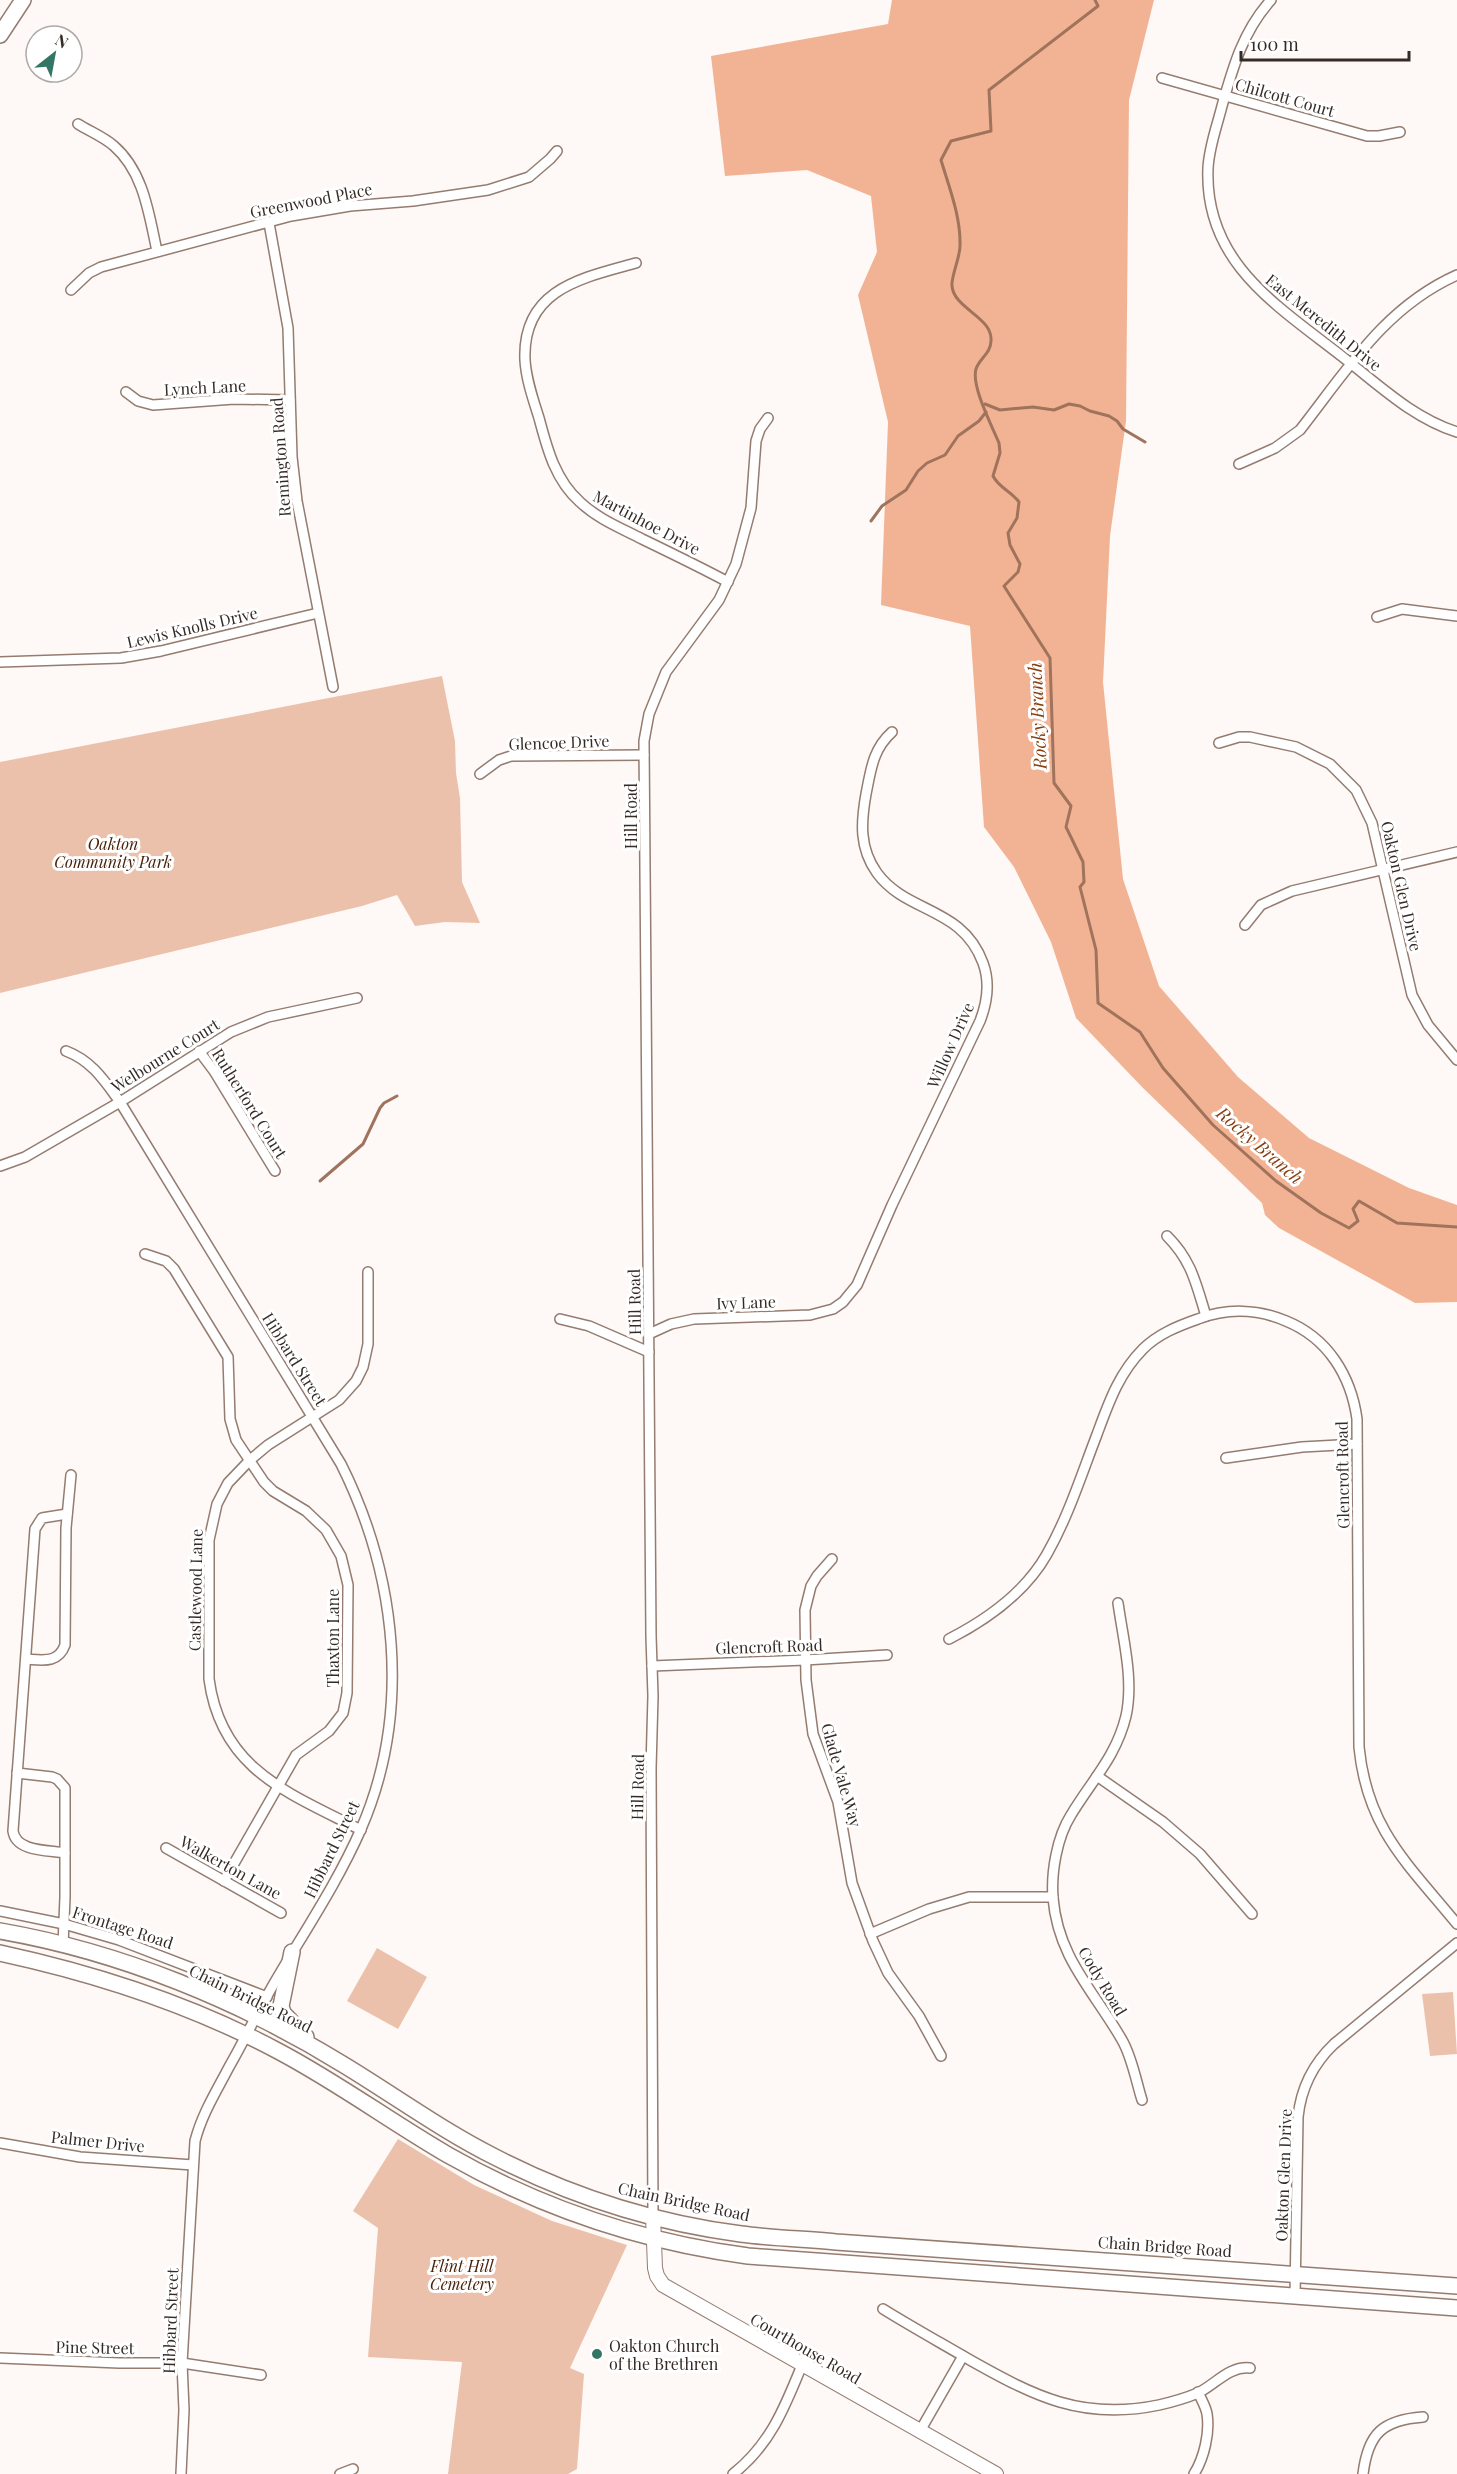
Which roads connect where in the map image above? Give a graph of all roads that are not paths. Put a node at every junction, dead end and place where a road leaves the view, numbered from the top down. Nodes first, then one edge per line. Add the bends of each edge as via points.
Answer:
1 (23, 0) edge
2 (1271, 0) edge
3 (0, 35) edge
4 (1162, 78) dead end
5 (1225, 96) junction
6 (78, 124) dead end
7 (1400, 132) dead end
8 (557, 151) dead end
9 (269, 223) junction
10 (157, 251) junction
11 (636, 263) dead end
12 (1457, 275) edge
13 (72, 290) dead end
14 (1352, 364) junction
15 (126, 392) dead end
16 (290, 400) junction
17 (768, 418) dead end
18 (1457, 432) edge
19 (1239, 464) dead end
20 (728, 582) junction
21 (318, 613) junction
22 (1457, 616) edge
23 (1377, 617) dead end
24 (0, 662) edge
25 (333, 687) dead end
26 (892, 732) dead end
27 (1219, 743) dead end
28 (644, 755) junction
29 (480, 774) dead end
30 (1457, 852) edge
31 (1383, 869) junction
32 (1245, 925) dead end
33 (357, 998) dead end
34 (66, 1051) dead end
35 (200, 1051) junction
36 (1455, 1055) edge
37 (120, 1102) junction
38 (0, 1166) edge
39 (275, 1171) dead end
40 (1167, 1236) dead end
41 (145, 1254) dead end
42 (368, 1272) dead end
43 (843, 1302) joint
44 (1206, 1316) junction
45 (560, 1319) dead end
46 (649, 1334) junction
47 (649, 1352) junction
48 (313, 1416) junction
49 (1357, 1444) junction
50 (1226, 1458) dead end
51 (250, 1460) junction
52 (71, 1475) dead end
53 (67, 1514) junction
54 (832, 1559) dead end
55 (1118, 1603) dead end
56 (949, 1639) dead end
57 (887, 1654) dead end
58 (26, 1659) junction
59 (805, 1660) junction
60 (652, 1666) junction
61 (17, 1773) junction
62 (1097, 1776) junction
63 (278, 1785) junction
64 (361, 1830) junction
65 (166, 1848) dead end
66 (65, 1853) junction
67 (224, 1881) junction
68 (1053, 1897) junction
69 (0, 1911) edge
70 (281, 1913) dead end
71 (1252, 1914) dead end
72 (64, 1924) junction
73 (1457, 1924) edge
74 (0, 1931) edge
75 (870, 1934) junction
76 (1457, 1943) edge
77 (63, 1945) junction
78 (292, 1952) junction
79 (0, 1953) edge
80 (267, 1997) junction
81 (255, 2016) junction
82 (246, 2035) junction
83 (316, 2049) junction
84 (941, 2056) dead end
85 (1142, 2100) dead end
86 (0, 2143) edge
87 (193, 2165) junction
88 (653, 2216) junction
89 (654, 2239) junction
90 (1296, 2274) junction
91 (1457, 2286) edge
92 (1295, 2296) junction
93 (1457, 2308) edge
94 (883, 2309) dead end
95 (963, 2356) junction
96 (0, 2358) edge
97 (182, 2363) junction
98 (802, 2365) junction
99 (1250, 2368) dead end
100 (261, 2375) dead end
101 (1198, 2392) junction
102 (1423, 2417) dead end
103 (920, 2431) junction
104 (353, 2469) dead end
105 (181, 2474) edge
106 (340, 2474) edge
107 (733, 2474) edge
108 (996, 2474) edge
109 (1194, 2474) edge
110 (1363, 2474) edge

1 - 3 main road
2 - 5 street, East Meredith Drive via 1249,29
4 - 5 street, Chilcott Court
5 - 7 street, Chilcott Court via 1367,136
5 - 14 street, East Meredith Drive via 1208,167 1212,208 1226,247 1256,288
6 - 10 street via 114,146 136,174
8 - 9 street, Greenwood Place via 529,177 488,190 350,206
9 - 10 street, Greenwood Place
9 - 16 street, Remington Road via 288,328
10 - 13 street, Greenwood Place via 101,267
11 - 20 street, Martinhoe Drive via 561,288 549,296 532,320 525,344 526,368 549,454 566,487 592,513
12 - 14 street via 1399,309
14 - 18 street, East Meredith Drive via 1415,413
14 - 19 street via 1294,435
15 - 16 street, Lynch Lane via 153,405 234,399
16 - 21 street, Remington Road via 297,501
17 - 20 street, Hill Road via 756,441 751,508
20 - 28 street, Hill Road via 707,618 666,672 649,714
21 - 24 street, Lewis Knolls Drive via 121,658
21 - 25 street, Remington Road
22 - 23 street via 1402,609
26 - 43 street, Willow Drive via 872,761 862,819 865,850 886,884 950,920 971,940 984,967 986,998 980,1021 857,1285
27 - 31 street, Oakton Glen Drive via 1250,737 1296,747 1330,764 1356,789 1365,805
28 - 29 street, Glencoe Drive via 511,756
28 - 46 street, Hill Road
30 - 31 street
31 - 32 street via 1271,898
31 - 36 street, Oakton Glen Drive via 1412,995 1428,1025
33 - 35 street, Welbourne Court via 257,1021
34 - 37 street, Hibbard Street via 82,1057 96,1069
35 - 37 street, Welbourne Court
35 - 39 street, Rutherford Court
37 - 38 street, Welbourne Court via 25,1157
37 - 48 street, Hibbard Street
40 - 44 street via 1190,1264
41 - 51 street, Thaxton Lane via 166,1261 174,1269 228,1357 231,1427
42 - 48 street, Castlewood Lane via 368,1344 363,1367 348,1392
43 - 46 street, Ivy Lane via 810,1315 694,1319
44 - 49 street, Glencroft Road via 1261,1312 1291,1323 1321,1343 1350,1387 1357,1419
44 - 56 street, Glencroft Road via 1161,1335 1128,1367 1114,1391 1047,1555 1016,1595 981,1623
45 - 47 street via 589,1326
46 - 47 street, Hill Road
47 - 60 street, Hill Road
48 - 51 street, Castlewood Lane
48 - 64 street, Hibbard Street via 364,1514 380,1568 390,1624 392,1682 386,1741 378,1781
49 - 50 street
49 - 73 street, Glencroft Road via 1361,1771 1384,1832
51 - 63 street, Castlewood Lane via 228,1482 211,1524 209,1679 216,1712 231,1743 252,1767
51 - 63 street, Thaxton Lane via 273,1491 306,1511 326,1530 341,1556 348,1585 346,1704 337,1723 296,1755
52 - 53 street
53 - 58 street via 42,1518 35,1529
53 - 58 street via 65,1645 52,1660
54 - 59 street, Glade Vale Way via 807,1596
55 - 62 street, Cody Road via 1128,1685 1126,1715 1112,1755
57 - 59 street, Glencroft Road
58 - 61 street
59 - 60 street, Glencroft Road
59 - 75 street, Glade Vale Way via 813,1734 838,1802 852,1883
60 - 88 street, Hill Road
61 - 66 street via 52,1777 65,1788
61 - 66 street via 15,1840 24,1846
62 - 68 street, Cody Road via 1070,1816 1059,1843
62 - 71 street via 1163,1822 1200,1854
63 - 64 street, Castlewood Lane
63 - 67 street, Thaxton Lane
64 - 78 street, Hibbard Street
65 - 67 street, Walkerton Lane
66 - 72 street
67 - 70 street, Walkerton Lane
68 - 75 street via 969,1898 928,1909
68 - 85 street, Cody Road via 1058,1926 1075,1970 1123,2041
69 - 72 street, Frontage Road
72 - 77 street
72 - 80 street, Frontage Road via 136,1946
74 - 77 main road, Chain Bridge Road
75 - 84 street, Glade Vale Way via 880,1959
76 - 90 street, Oakton Glen Drive via 1334,2044 1308,2079 1298,2117
77 - 81 main road, Chain Bridge Road via 165,1977
78 - 80 street, Hibbard Street
78 - 83 main road via 281,2006
79 - 82 main road via 76,1971 160,1998
80 - 81 street, Hibbard Street
81 - 82 street, Hibbard Street
81 - 83 main road, Chain Bridge Road
82 - 87 street, Hibbard Street via 200,2122
82 - 89 main road via 307,2067 484,2174 577,2215
83 - 88 main road, Chain Bridge Road via 495,2157 581,2194
86 - 87 street, Palmer Drive via 80,2157
87 - 97 street, Hibbard Street
88 - 89 street, Courthouse Road
88 - 90 main road, Chain Bridge Road via 735,2233 831,2242
89 - 92 main road via 748,2256
89 - 98 street, Courthouse Road via 659,2282
90 - 91 main road, Chain Bridge Road
90 - 92 street, Oakton Glen Drive
92 - 93 main road
94 - 95 street
95 - 101 street via 1020,2388 1078,2407 1136,2409
95 - 103 street
96 - 97 street, Pine Street
97 - 100 street, Pine Street
97 - 105 street, Hibbard Street
98 - 103 street, Courthouse Road
98 - 107 street via 775,2428 754,2457
99 - 101 street via 1238,2367
101 - 109 street via 1207,2414 1207,2434
102 - 110 street via 1404,2418 1382,2428 1369,2448
103 - 108 street, Courthouse Road
104 - 106 street

